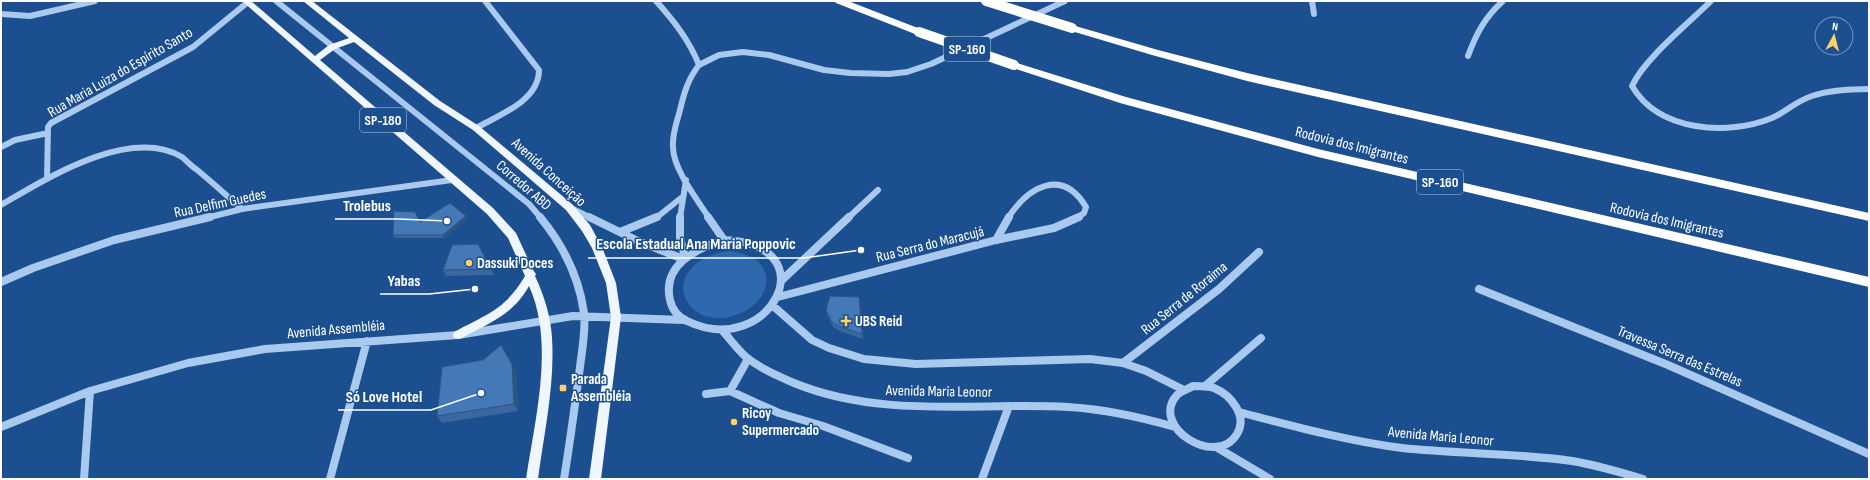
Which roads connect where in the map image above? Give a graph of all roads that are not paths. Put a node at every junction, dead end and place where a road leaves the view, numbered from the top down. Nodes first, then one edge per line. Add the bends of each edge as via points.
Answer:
1 (95, 1) edge
2 (276, 1) edge
3 (307, 1) edge
4 (485, 1) edge
5 (656, 1) edge
6 (839, 1) edge
7 (986, 1) edge
8 (1065, 1) edge
9 (1312, 1) edge
10 (1503, 1) edge
11 (1711, 1) edge
12 (247, 2) edge
13 (1, 14) edge
14 (1314, 14) dead end
15 (356, 39) junction
16 (332, 47) junction
17 (1468, 56) dead end
18 (315, 60) junction
19 (699, 65) junction
20 (1869, 89) edge
21 (476, 128) junction
22 (48, 133) junction
23 (1, 147) edge
24 (47, 179) junction
25 (452, 180) junction
26 (686, 180) junction
27 (878, 190) dead end
28 (682, 198) junction
29 (1, 205) edge
30 (569, 207) junction
31 (242, 209) junction
32 (1869, 217) edge
33 (620, 232) junction
34 (724, 240) junction
35 (996, 240) junction
36 (1259, 252) dead end
37 (684, 258) junction
38 (531, 274) junction
39 (782, 280) junction
40 (1, 282) edge
41 (1869, 282) edge
42 (1478, 289) dead end
43 (778, 296) junction
44 (772, 305) junction
45 (585, 315) junction
46 (616, 317) junction
47 (544, 320) junction
48 (684, 320) junction
49 (722, 330) junction
50 (458, 335) junction
51 (1261, 338) dead end
52 (367, 341) junction
53 (748, 359) junction
54 (1123, 364) junction
55 (1204, 386) junction
56 (1184, 390) junction
57 (90, 391) junction
58 (730, 391) junction
59 (706, 394) dead end
60 (1009, 406) junction
61 (1239, 412) junction
62 (1, 427) edge
63 (1174, 427) junction
64 (1216, 447) junction
65 (1869, 454) edge
66 (908, 458) dead end
67 (84, 479) edge
68 (330, 479) edge
69 (532, 479) edge
70 (564, 479) edge
71 (595, 479) edge
72 (982, 479) edge
73 (1270, 479) edge
74 (1642, 479) edge

1 - 13 street via 30,16
2 - 16 street, Corredor ABD
3 - 15 main road, Avenida Conceição
4 - 21 street via 539,70 538,81 532,91 515,106
5 - 19 street via 689,41
6 - 41 highway, Rodovia dos Imigrantes / SP-160, bridge via 1014,66 1124,100 1318,153
7 - 32 highway, bridge via 1156,53 1308,92
8 - 19 street via 931,64 907,72 889,74 824,70 769,55 743,52 719,55
9 - 14 street
10 - 17 street via 1485,18 1476,32
11 - 20 street via 1662,47 1634,79 1632,86 1637,95 1655,111 1698,128 1736,129 1774,117 1802,99 1830,91
12 - 18 main road, SP-180
12 - 22 street, Rua Maria Luiza do Espírito Santo via 193,47 56,120 48,127
15 - 16 main road
15 - 21 main road, Avenida Conceição via 437,103
16 - 18 main road
16 - 45 street, Corredor ABD via 529,204 546,221 568,257
18 - 25 main road, SP-180
19 - 26 street via 686,84 673,138 675,160
21 - 30 main road, Avenida Conceição
22 - 23 street via 15,140
22 - 24 street, Rua Maria Luiza do Espírito Santo
24 - 29 street
24 - 31 street via 94,158 142,146 180,156
25 - 31 street, Rua Delfim Guedes
25 - 38 main road, SP-180 via 490,211 509,232
26 - 28 street
26 - 34 street
27 - 39 street
28 - 33 street via 654,219
28 - 37 street via 678,235
30 - 33 street
30 - 46 main road, Avenida Conceição via 586,228 605,265
31 - 40 street, Rua Delfim Guedes via 114,240
33 - 37 street
34 - 37 street via 696,249
34 - 39 street via 745,242 763,248 779,265
35 - 35 street, Rua Serra do Maracujá via 1054,228 1084,213 1086,207 1082,199 1066,187 1054,184 1032,189 1008,219
35 - 43 street, Rua Serra do Maracujá
36 - 54 street, Rua Serra de Roraima via 1219,289
37 - 48 street via 674,271 669,284 669,297 674,310
38 - 47 main road, SP-180
38 - 50 main road via 512,303
39 - 43 street
42 - 65 street, Travessa Serra das Estrelas via 1668,365
43 - 44 street
44 - 49 street via 759,318 742,326
44 - 54 street, Avenida Maria Leonor via 812,340 864,359 916,364 1090,359
45 - 46 street, Avenida Assembléia
45 - 47 street, Avenida Assembléia
45 - 70 street, Corredor ABD via 578,387
46 - 48 street, Avenida Assembléia
46 - 71 main road, Avenida Conceição
47 - 50 street, Avenida Assembléia
47 - 69 main road, SP-180 via 547,336 546,380
48 - 49 street via 708,330
49 - 53 street, Avenida Maria Leonor
50 - 52 street, Avenida Assembléia
51 - 55 street
52 - 57 street, Avenida Assembléia via 265,349 196,362
52 - 68 street
53 - 58 street
53 - 60 street, Avenida Maria Leonor via 788,380 838,397 871,403 917,407
54 - 56 street, Avenida Maria Leonor via 1146,371
55 - 56 street via 1193,386
55 - 61 street via 1226,394
56 - 63 street via 1174,398 1170,410
57 - 62 street, Avenida Assembléia
57 - 67 street
58 - 59 street
58 - 66 street via 779,413 823,426
60 - 63 street, Avenida Maria Leonor via 1094,409 1121,413
60 - 72 street
61 - 64 street via 1241,422 1234,439
61 - 74 street, Avenida Maria Leonor via 1381,445 1563,460 1610,469
63 - 64 street via 1190,442 1200,446
64 - 73 street

